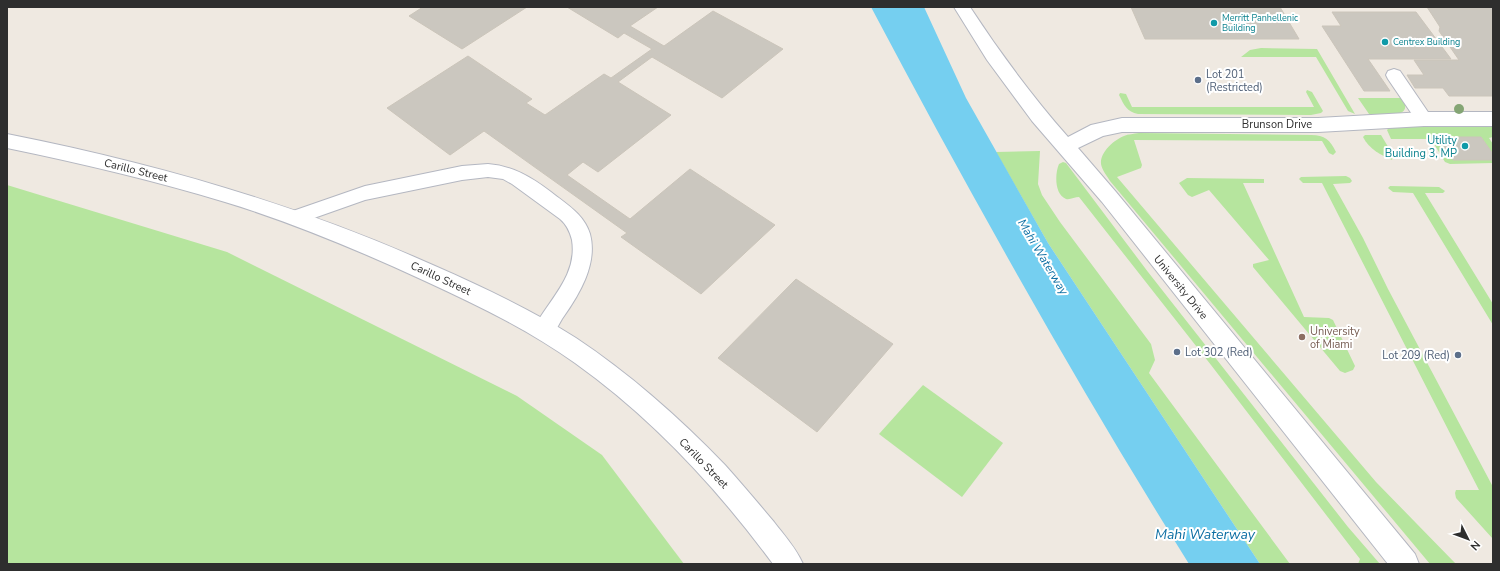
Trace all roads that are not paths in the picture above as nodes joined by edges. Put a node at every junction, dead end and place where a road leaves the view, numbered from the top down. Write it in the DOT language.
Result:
graph roads {
  1 [pos="962,7"];
  2 [pos="1394,75"];
  3 [pos="1424,119"];
  4 [pos="1493,119"];
  5 [pos="7,141"];
  6 [pos="1066,146"];
  7 [pos="297,217"];
  8 [pos="543,330"];
  9 [pos="789,564"];
  10 [pos="1405,564"];
  1 -- 6 [label="street, University Drive"];
  2 -- 3 [label="lane"];
  3 -- 4 [label="street, Brunson Drive"];
  3 -- 6 [label="street, Brunson Drive"];
  5 -- 7 [label="street, Carillo Street"];
  6 -- 10 [label="street, University Drive"];
  7 -- 8 [label="street, Carillo Street"];
  7 -- 8 [label="lane"];
  8 -- 9 [label="street, Carillo Street"];
}
